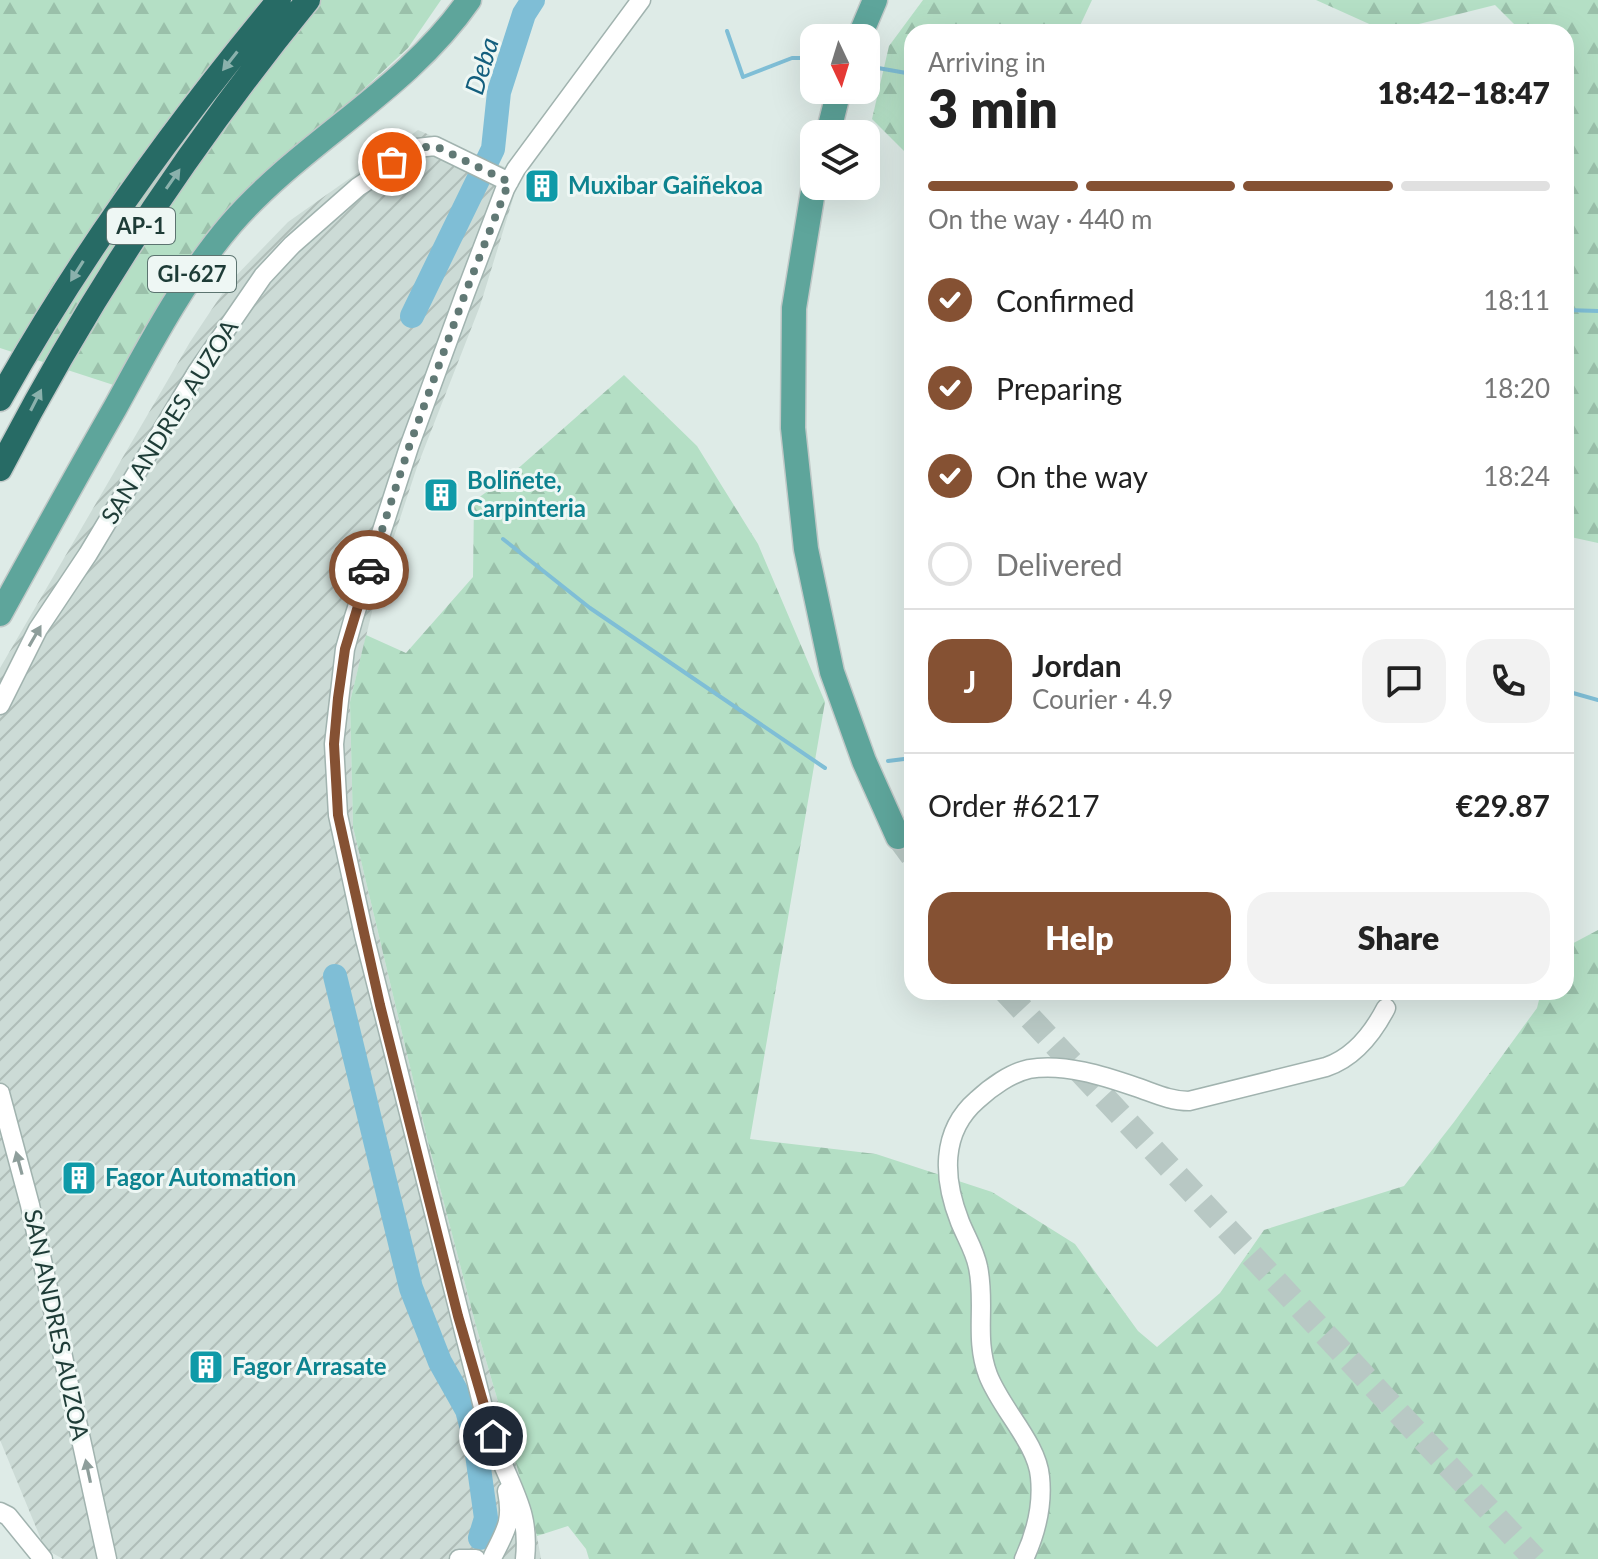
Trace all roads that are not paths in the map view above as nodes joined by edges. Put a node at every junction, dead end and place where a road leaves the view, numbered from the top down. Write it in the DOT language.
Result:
graph roads {
  1 [pos="279,0"];
  2 [pos="308,0"];
  3 [pos="469,0"];
  4 [pos="641,0"];
  5 [pos="875,0"];
  6 [pos="865,24"];
  7 [pos="494,174"];
  8 [pos="812,200"];
  9 [pos="0,399"];
  10 [pos="0,469"];
  11 [pos="0,614"];
  12 [pos="0,705"];
  13 [pos="898,837"];
  14 [pos="1386,1008"];
  15 [pos="0,1093"];
  16 [pos="503,1465"];
  17 [pos="0,1512"];
  18 [pos="490,1558"];
  19 [pos="43,1559"];
  20 [pos="107,1559"];
  21 [pos="459,1559"];
  22 [pos="525,1559"];
  23 [pos="1024,1559"];
  1 -- 9 [label="highway, AP-1, one-way"];
  10 -- 2 [label="highway, AP-1, one-way"];
  3 -- 11 [label="main road, GI-627"];
  4 -- 7 [label="street"];
  5 -- 6 [label="main road"];
  12 -- 7 [label="street, SAN ANDRES AUZOA, one-way"];
  7 -- 16 [label="street"];
  8 -- 13 [label="main road"];
  14 -- 23 [label="street"];
  20 -- 15 [label="street, SAN ANDRES AUZOA, one-way"];
  16 -- 18 [label="street"];
  16 -- 22 [label="street"];
  17 -- 19 [label="street"];
  18 -- 21 [label="street"];
}
